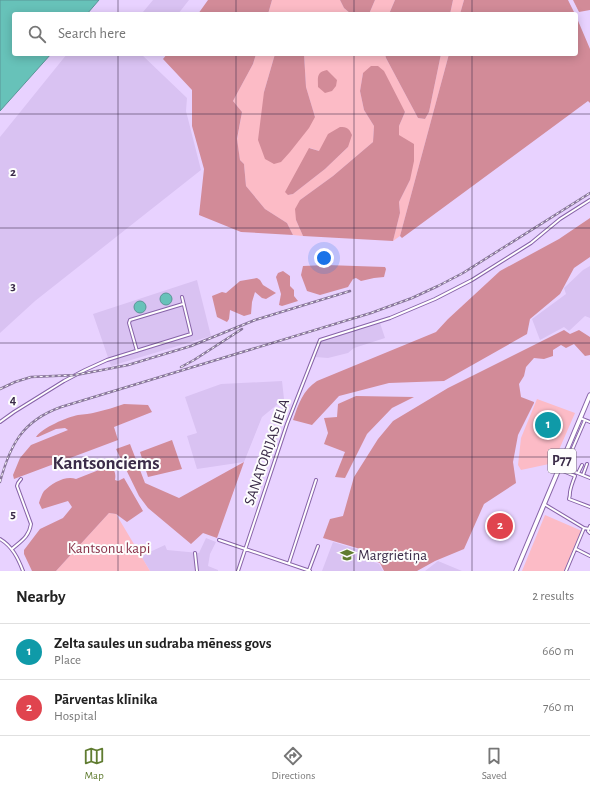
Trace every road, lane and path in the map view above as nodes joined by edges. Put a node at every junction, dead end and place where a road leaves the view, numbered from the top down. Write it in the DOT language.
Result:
graph roads {
  1 [pos="590,200"];
  2 [pos="182,297"];
  3 [pos="183,304"];
  4 [pos="137,351"];
  5 [pos="590,395"];
  6 [pos="580,418"];
  7 [pos="585,420"];
  8 [pos="0,422"];
  9 [pos="590,422"];
  10 [pos="587,464"];
  11 [pos="582,465"];
  12 [pos="562,467"];
  13 [pos="577,473"];
  14 [pos="583,475"];
  15 [pos="575,476"];
  16 [pos="590,478"];
  17 [pos="21,479"];
  18 [pos="316,480"];
  19 [pos="544,504"];
  20 [pos="590,507"];
  21 [pos="584,528"];
  22 [pos="589,528"];
  23 [pos="590,533"];
  24 [pos="0,539"];
  25 [pos="219,540"];
  26 [pos="318,546"];
  27 [pos="12,549"];
  28 [pos="576,549"];
  29 [pos="246,550"];
  30 [pos="195,553"];
  31 [pos="590,556"];
  32 [pos="289,563"];
  33 [pos="24,571"];
  34 [pos="197,571"];
  35 [pos="238,571"];
  36 [pos="310,571"];
  37 [pos="516,571"];
  38 [pos="566,571"];
  1 -- 29 [label="street, SANATORIJAS IELA"];
  2 -- 3 [label="street"];
  3 -- 4 [label="street"];
  3 -- 4 [label="street"];
  4 -- 8 [label="street"];
  5 -- 6 [label="main road, P77"];
  6 -- 7 [label="street"];
  6 -- 12 [label="main road, P77"];
  7 -- 9 [label="street"];
  7 -- 12 [label="street"];
  10 -- 14 [label="street"];
  11 -- 13 [label="street"];
  12 -- 13 [label="street"];
  12 -- 15 [label="street"];
  12 -- 19 [label="main road, P77"];
  13 -- 14 [label="street"];
  13 -- 15 [label="street"];
  14 -- 16 [label="street"];
  15 -- 20 [label="street"];
  17 -- 27 [label="street"];
  18 -- 32 [label="street"];
  19 -- 21 [label="street"];
  19 -- 37 [label="main road, P77"];
  21 -- 22 [label="street"];
  21 -- 28 [label="street"];
  22 -- 23 [label="street"];
  24 -- 27 [label="street"];
  25 -- 29 [label="street"];
  26 -- 36 [label="street"];
  27 -- 33 [label="street"];
  28 -- 31 [label="street"];
  28 -- 38 [label="street"];
  29 -- 32 [label="street"];
  29 -- 35 [label="street, SANATORIJAS IELA"];
  30 -- 34 [label="street"];
  32 -- 36 [label="street"];
}
